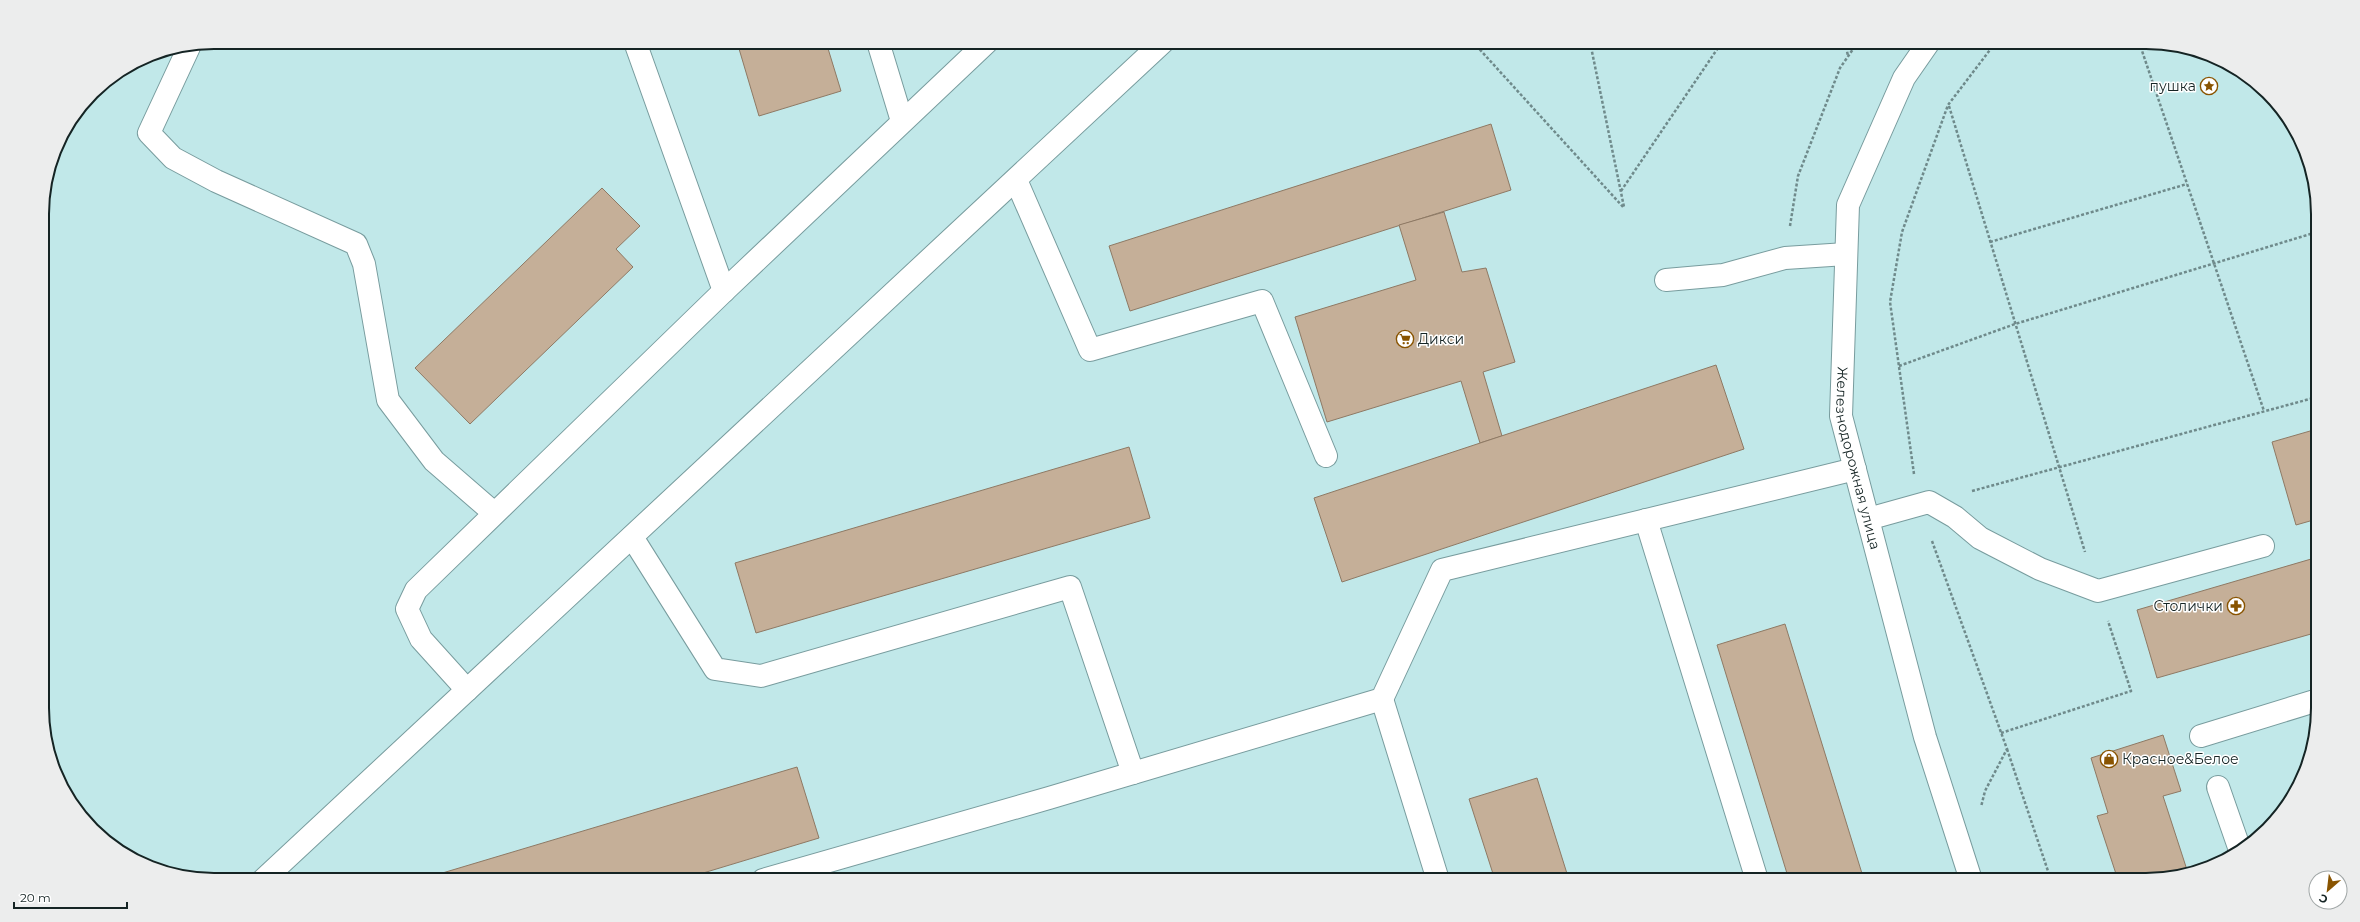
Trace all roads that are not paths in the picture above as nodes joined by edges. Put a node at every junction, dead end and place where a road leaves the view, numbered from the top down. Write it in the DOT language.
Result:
graph roads {
  1 [pos="638,49"];
  2 [pos="880,49"];
  3 [pos="979,49"];
  4 [pos="1156,49"];
  5 [pos="1925,49"];
  6 [pos="187,51"];
  7 [pos="902,121"];
  8 [pos="1016,180"];
  9 [pos="1846,254"];
  10 [pos="1666,280"];
  11 [pos="724,291"];
  12 [pos="1326,456"];
  13 [pos="1855,469"];
  14 [pos="494,513"];
  15 [pos="1868,519"];
  16 [pos="1646,520"];
  17 [pos="632,536"];
  18 [pos="2264,546"];
  19 [pos="467,690"];
  20 [pos="1382,699"];
  21 [pos="2311,702"];
  22 [pos="2201,736"];
  23 [pos="1133,773"];
  24 [pos="2218,787"];
  25 [pos="2238,845"];
  26 [pos="271,873"];
  27 [pos="787,873"];
  28 [pos="1436,873"];
  29 [pos="1755,873"];
  30 [pos="1969,873"];
  1 -- 11 [label="street"];
  2 -- 7 [label="street"];
  3 -- 7 [label="street"];
  4 -- 8 [label="street"];
  5 -- 9 [label="street, Железнодорожная улица"];
  6 -- 14 [label="street"];
  7 -- 11 [label="street"];
  8 -- 12 [label="street"];
  8 -- 17 [label="street"];
  9 -- 10 [label="street"];
  9 -- 13 [label="street, Железнодорожная улица"];
  11 -- 14 [label="street"];
  13 -- 15 [label="street, Железнодорожная улица"];
  13 -- 16 [label="street"];
  14 -- 19 [label="street"];
  15 -- 18 [label="street"];
  15 -- 30 [label="street, Железнодорожная улица"];
  16 -- 20 [label="street"];
  16 -- 29 [label="street"];
  17 -- 19 [label="street"];
  17 -- 23 [label="street"];
  19 -- 26 [label="street"];
  20 -- 23 [label="street"];
  20 -- 28 [label="street"];
  21 -- 22 [label="street"];
  23 -- 27 [label="street"];
  24 -- 25 [label="street"];
}
